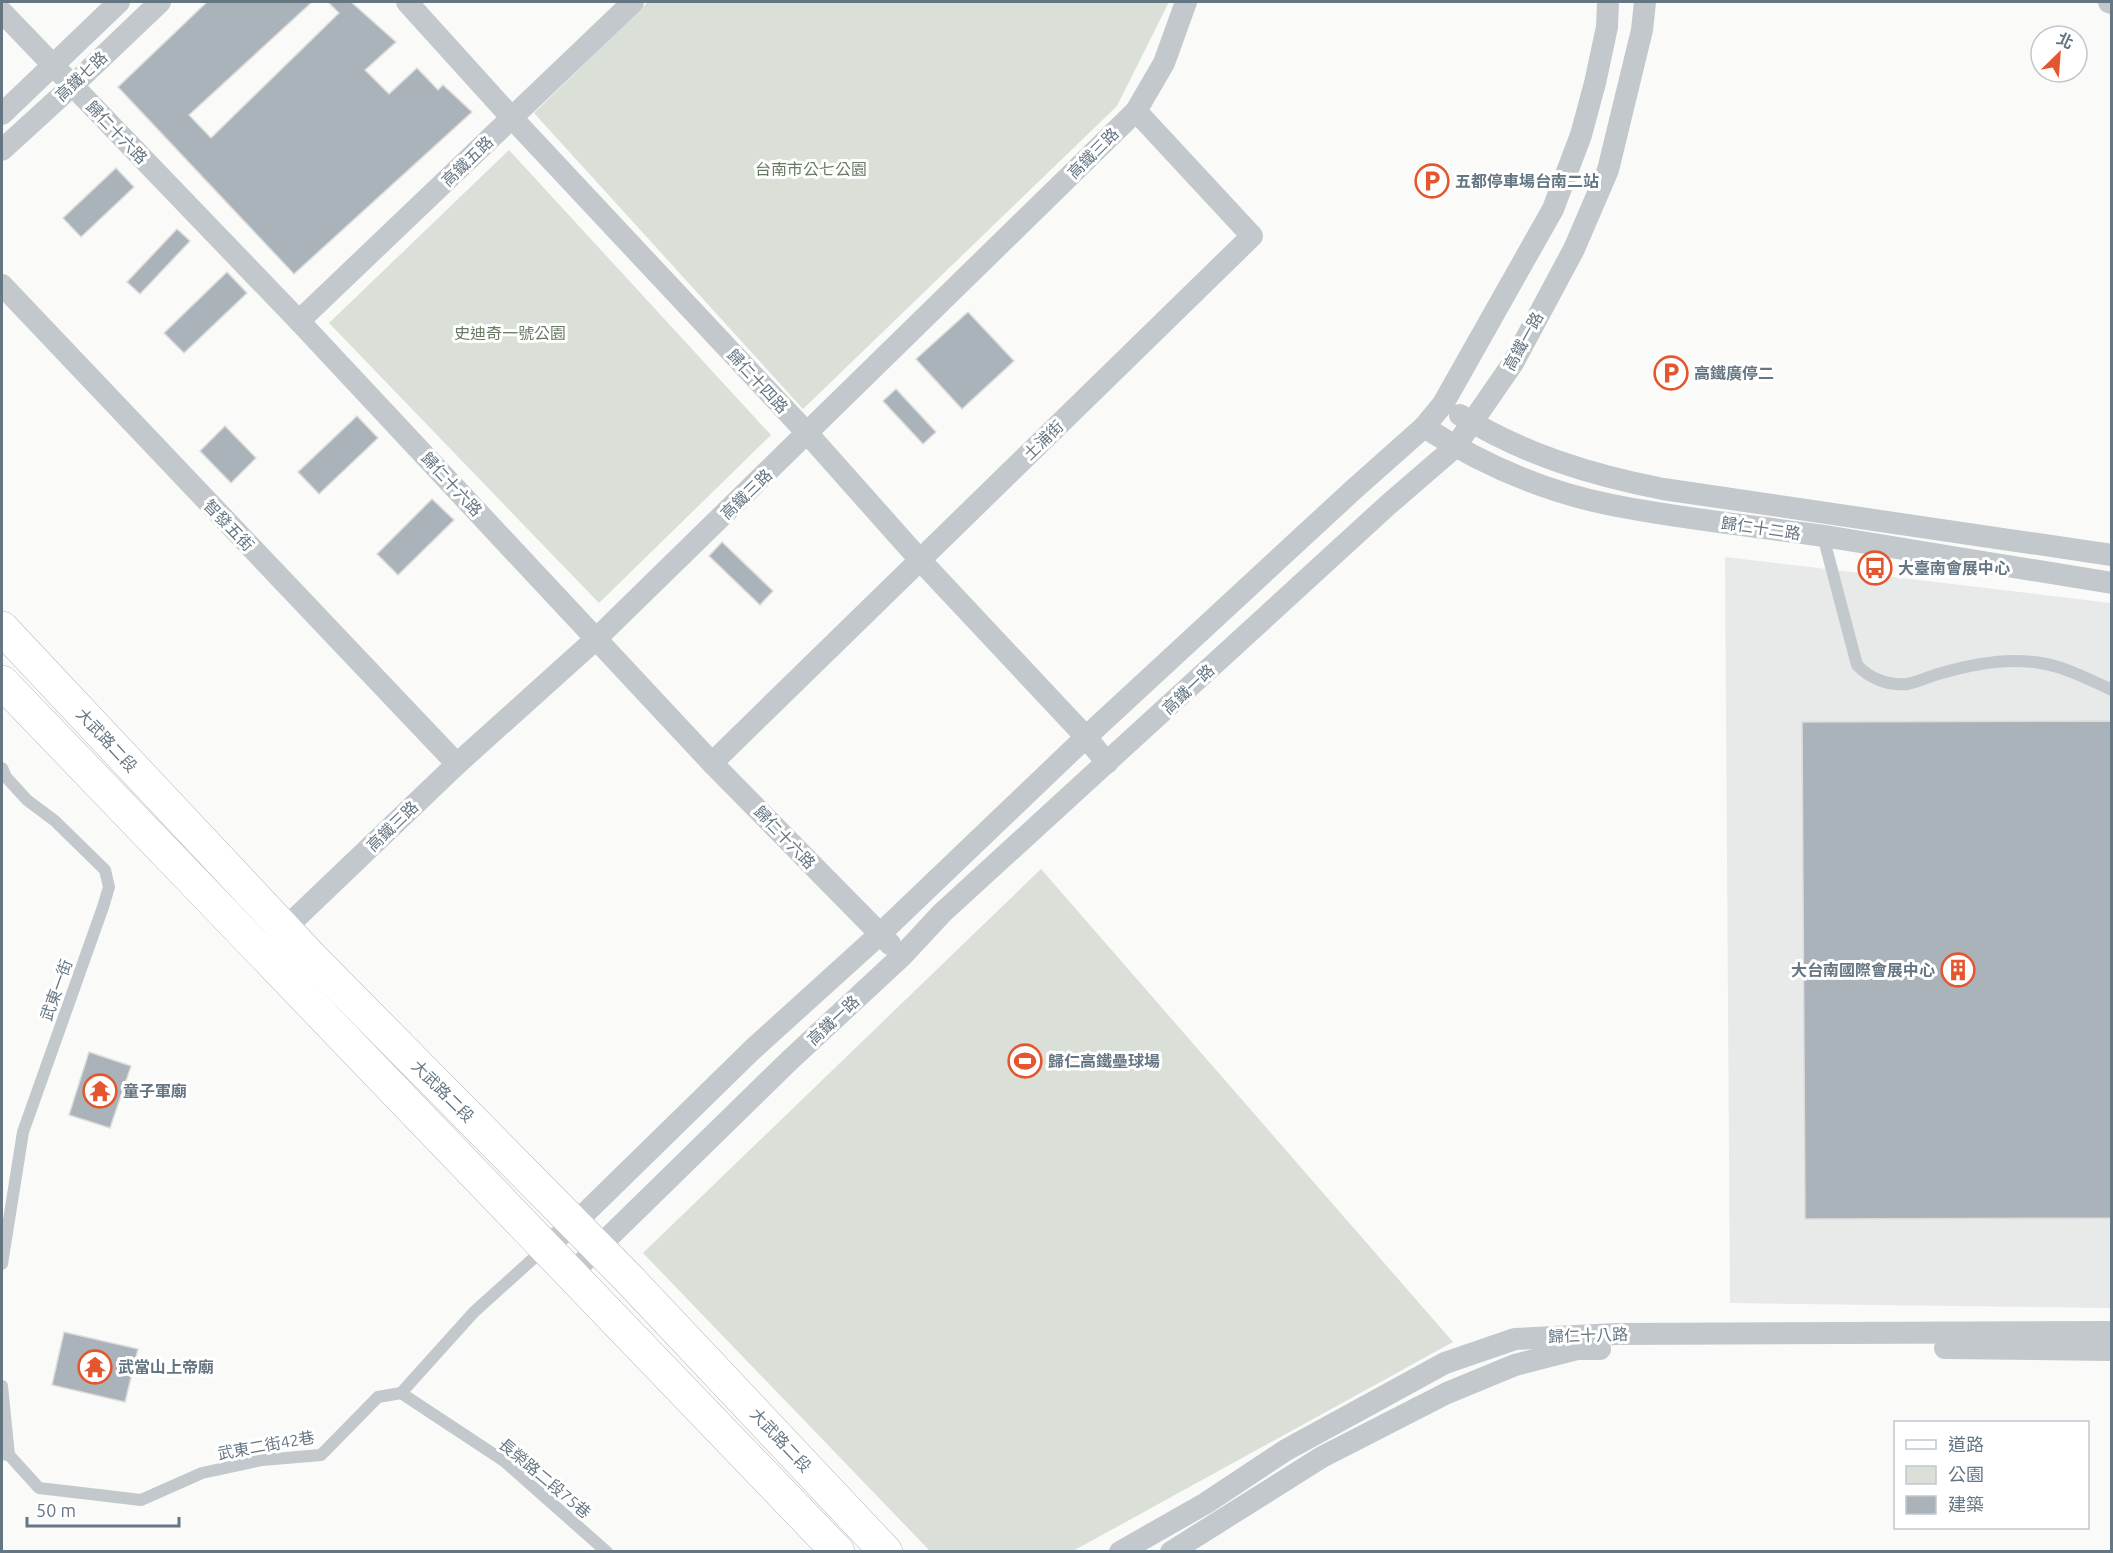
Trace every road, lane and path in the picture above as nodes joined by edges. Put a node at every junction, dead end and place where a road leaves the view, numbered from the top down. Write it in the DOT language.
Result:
graph roads {
  1 [pos="119,2"];
  2 [pos="160,2"];
  3 [pos="407,2"];
  4 [pos="633,2"];
  5 [pos="1186,2"];
  6 [pos="1608,2"];
  7 [pos="1645,2"];
  8 [pos="2,12"];
  9 [pos="54,65"];
  10 [pos="72,86"];
  11 [pos="1136,111"];
  12 [pos="2,114"];
  13 [pos="512,118"];
  14 [pos="2,150"];
  15 [pos="2,285"];
  16 [pos="299,321"];
  17 [pos="1443,404"];
  18 [pos="1472,422"];
  19 [pos="1424,427"];
  20 [pos="808,434"];
  21 [pos="1455,447"];
  22 [pos="1823,536"];
  23 [pos="2112,555"];
  24 [pos="920,560"];
  25 [pos="2112,583"];
  26 [pos="2,628"];
  27 [pos="597,638"];
  28 [pos="2,681"];
  29 [pos="2112,690"];
  30 [pos="1086,737"];
  31 [pos="712,763"];
  32 [pos="1107,763"];
  33 [pos="457,764"];
  34 [pos="2,768"];
  35 [pos="285,929"];
  36 [pos="880,934"];
  37 [pos="261,951"];
  38 [pos="902,956"];
  39 [pos="574,1224"];
  40 [pos="546,1247"];
  41 [pos="599,1249"];
  42 [pos="2,1264"];
  43 [pos="572,1274"];
  44 [pos="2112,1332"];
  45 [pos="2112,1350"];
  46 [pos="2,1386"];
  47 [pos="401,1393"];
  48 [pos="5,1454"];
  49 [pos="607,1551"];
  50 [pos="838,1551"];
  51 [pos="886,1551"];
  52 [pos="1120,1551"];
  53 [pos="1172,1551"];
  1 -- 9 [label="street, 高鐵七路"];
  2 -- 10 [label="street, 高鐵七路"];
  3 -- 13 [label="street, 歸仁十四路"];
  4 -- 13 [label="street, 高鐵五路"];
  5 -- 11 [label="street, 高鐵三路"];
  6 -- 17 [label="street, 高鐵一路"];
  7 -- 18 [label="street, 高鐵一路"];
  8 -- 9 [label="street, 歸仁十六路"];
  9 -- 10 [label="street, 歸仁十六路"];
  9 -- 12 [label="street, 高鐵七路"];
  10 -- 14 [label="street, 高鐵七路"];
  10 -- 16 [label="street, 歸仁十六路"];
  11 -- 20 [label="street, 高鐵三路"];
  11 -- 24 [label="street, 土浦街"];
  13 -- 16 [label="street, 高鐵五路"];
  13 -- 20 [label="street, 歸仁十四路"];
  15 -- 33 [label="street, 智發五街"];
  16 -- 27 [label="street, 歸仁十六路"];
  17 -- 18 [label="street, 歸仁十二路"];
  17 -- 19 [label="street, 高鐵一路"];
  18 -- 21 [label="street, 高鐵一路"];
  18 -- 23 [label="street, 歸仁十二路"];
  19 -- 21 [label="street, 歸仁十二路"];
  19 -- 30 [label="street, 高鐵一路"];
  20 -- 24 [label="street, 歸仁十四路"];
  20 -- 27 [label="street, 高鐵三路"];
  21 -- 22 [label="street, 歸仁十二路"];
  21 -- 32 [label="street, 高鐵一路"];
  22 -- 25 [label="street, 歸仁十二路"];
  22 -- 29 [label="lane"];
  24 -- 30 [label="street, 歸仁十四路"];
  24 -- 31 [label="street, 土浦街"];
  26 -- 35 [label="street, 大武路二段"];
  27 -- 31 [label="street, 歸仁十六路"];
  27 -- 33 [label="street, 高鐵三路"];
  28 -- 37 [label="street, 大武路二段"];
  30 -- 32 [label="street, 歸仁十四路"];
  30 -- 36 [label="street, 高鐵一路"];
  31 -- 36 [label="street, 歸仁十六路"];
  32 -- 38 [label="street, 高鐵一路"];
  33 -- 35 [label="street, 高鐵三路"];
  34 -- 42 [label="lane, 武東一街"];
  35 -- 37 [label="street, 高鐵三路"];
  35 -- 39 [label="street, 大武路二段"];
  36 -- 38 [label="street, 歸仁十六路"];
  36 -- 39 [label="street, 高鐵一路"];
  37 -- 40 [label="street, 大武路二段"];
  38 -- 41 [label="street, 高鐵一路"];
  39 -- 40 [label="street, 高鐵一路"];
  39 -- 41 [label="street, 大武路二段"];
  40 -- 43 [label="street, 大武路二段"];
  40 -- 47 [label="lane"];
  41 -- 43 [label="street, 高鐵一路"];
  41 -- 51 [label="street, 大武路二段"];
  43 -- 50 [label="street, 大武路二段"];
  44 -- 52 [label="street, 歸仁十八路"];
  45 -- 53 [label="street, 歸仁十八路"];
  46 -- 48 [label="lane"];
  47 -- 48 [label="lane, 武東二街42巷"];
  47 -- 49 [label="lane, 長榮路二段75巷"];
}
